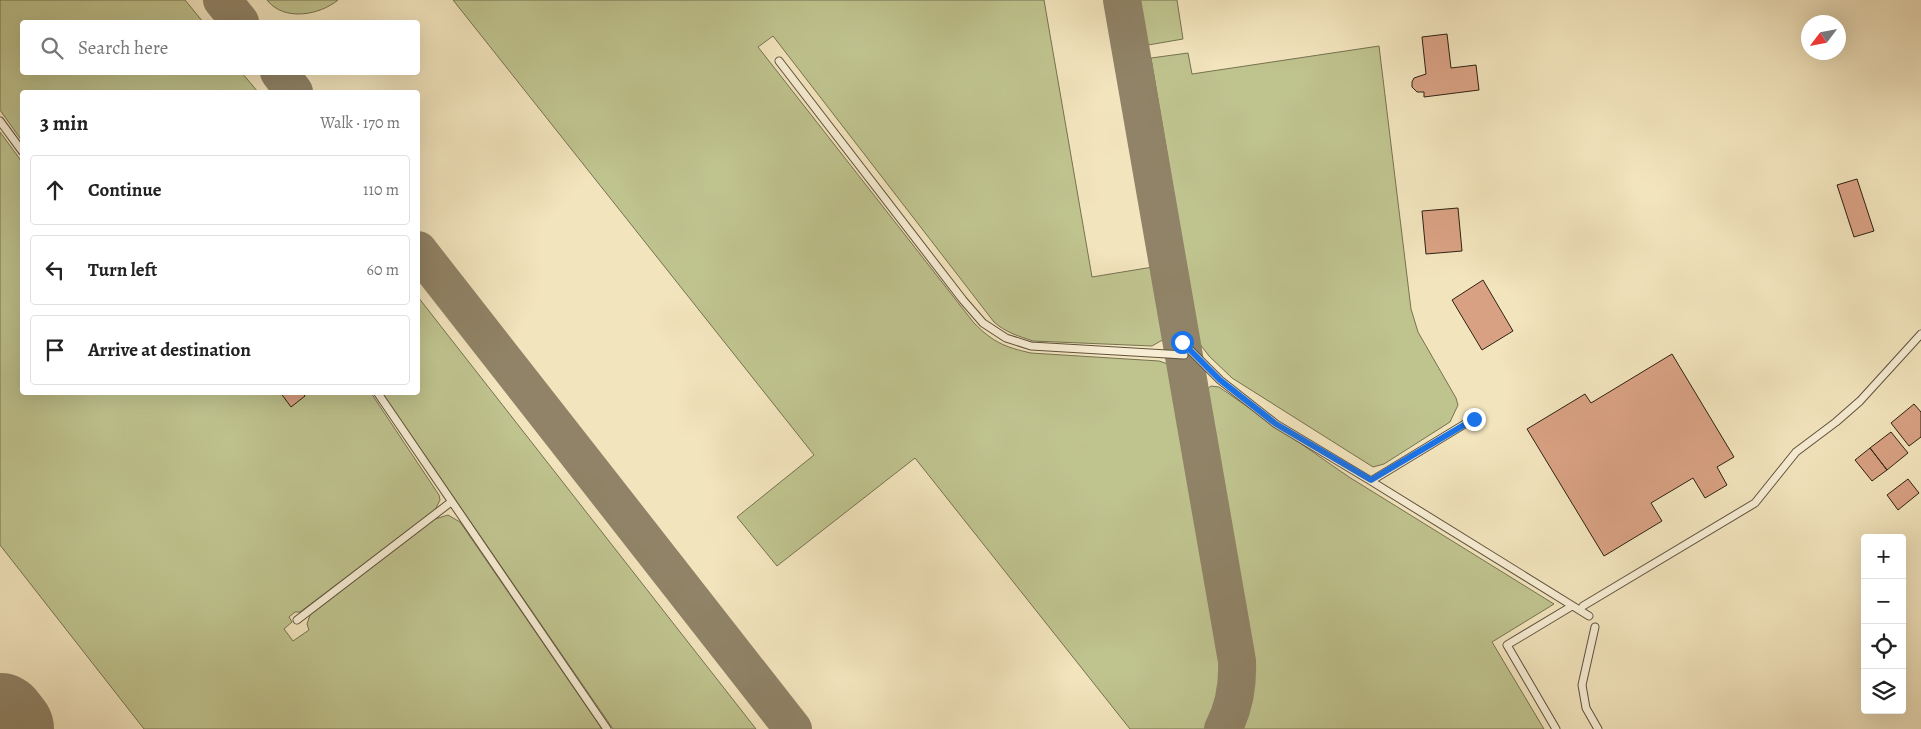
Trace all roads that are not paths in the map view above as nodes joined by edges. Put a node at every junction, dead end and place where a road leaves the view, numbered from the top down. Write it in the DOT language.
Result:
graph roads {
  1 [pos="779,61"];
  2 [pos="0,121"];
  3 [pos="20,148"];
  4 [pos="1921,334"];
  5 [pos="1182,342"];
  6 [pos="1184,355"];
  7 [pos="379,395"];
  8 [pos="1474,419"];
  9 [pos="1371,480"];
  10 [pos="451,502"];
  11 [pos="1572,606"];
  12 [pos="1583,606"];
  13 [pos="1589,616"];
  14 [pos="297,620"];
  15 [pos="1595,627"];
  16 [pos="608,729"];
  17 [pos="1556,729"];
  18 [pos="1598,729"];
  1 -- 6 [label="lane"];
  2 -- 3 [label="lane"];
  4 -- 12 [label="lane"];
  5 -- 9 [label="lane"];
  7 -- 10 [label="lane"];
  8 -- 9 [label="lane"];
  9 -- 11 [label="lane"];
  10 -- 14 [label="lane"];
  10 -- 16 [label="lane"];
  11 -- 13 [label="lane"];
  11 -- 17 [label="lane"];
  15 -- 18 [label="lane"];
}
